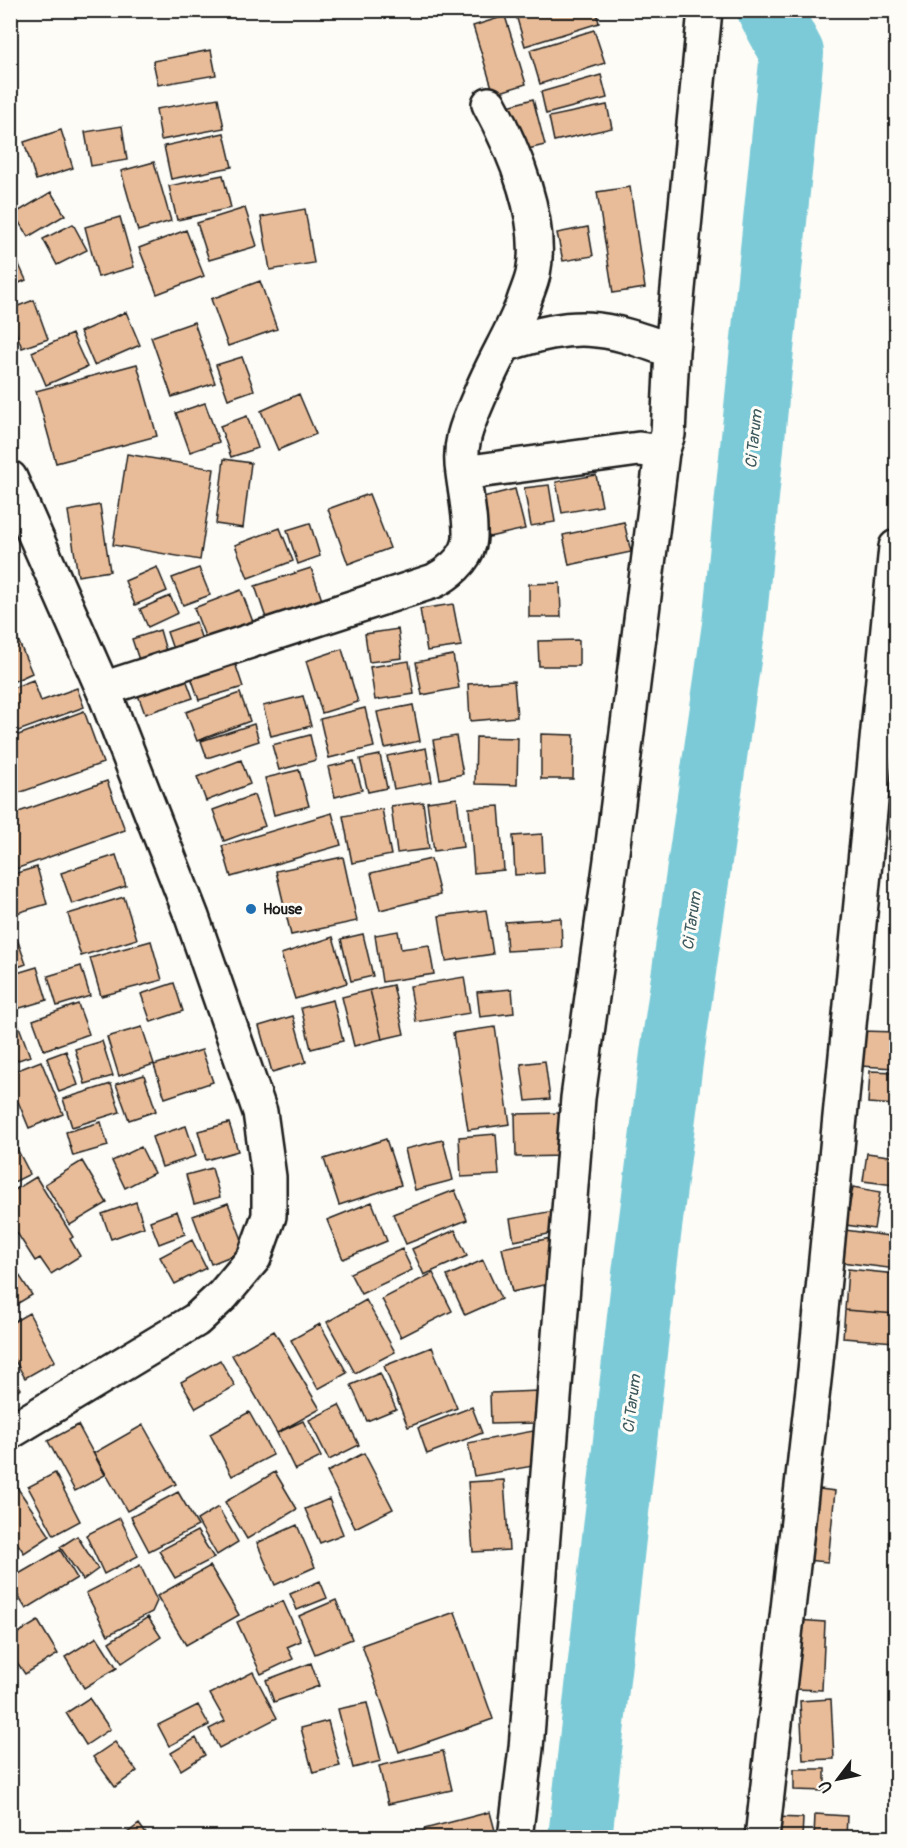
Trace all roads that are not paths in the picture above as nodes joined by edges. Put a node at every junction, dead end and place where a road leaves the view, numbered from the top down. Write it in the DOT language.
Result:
graph roads {
  1 [pos="705,10"];
  2 [pos="489,104"];
  3 [pos="504,345"];
  4 [pos="672,351"];
  5 [pos="662,452"];
  6 [pos="463,473"];
  7 [pos="10,478"];
  8 [pos="897,547"];
  9 [pos="103,689"];
  10 [pos="10,1432"];
  11 [pos="514,1838"];
  12 [pos="762,1838"];
  1 -- 4 [label="street"];
  2 -- 3 [label="street"];
  3 -- 4 [label="street"];
  3 -- 6 [label="street"];
  4 -- 5 [label="street"];
  5 -- 6 [label="street"];
  5 -- 11 [label="street"];
  6 -- 9 [label="street"];
  7 -- 9 [label="street"];
  8 -- 12 [label="street"];
  9 -- 10 [label="street"];
}
